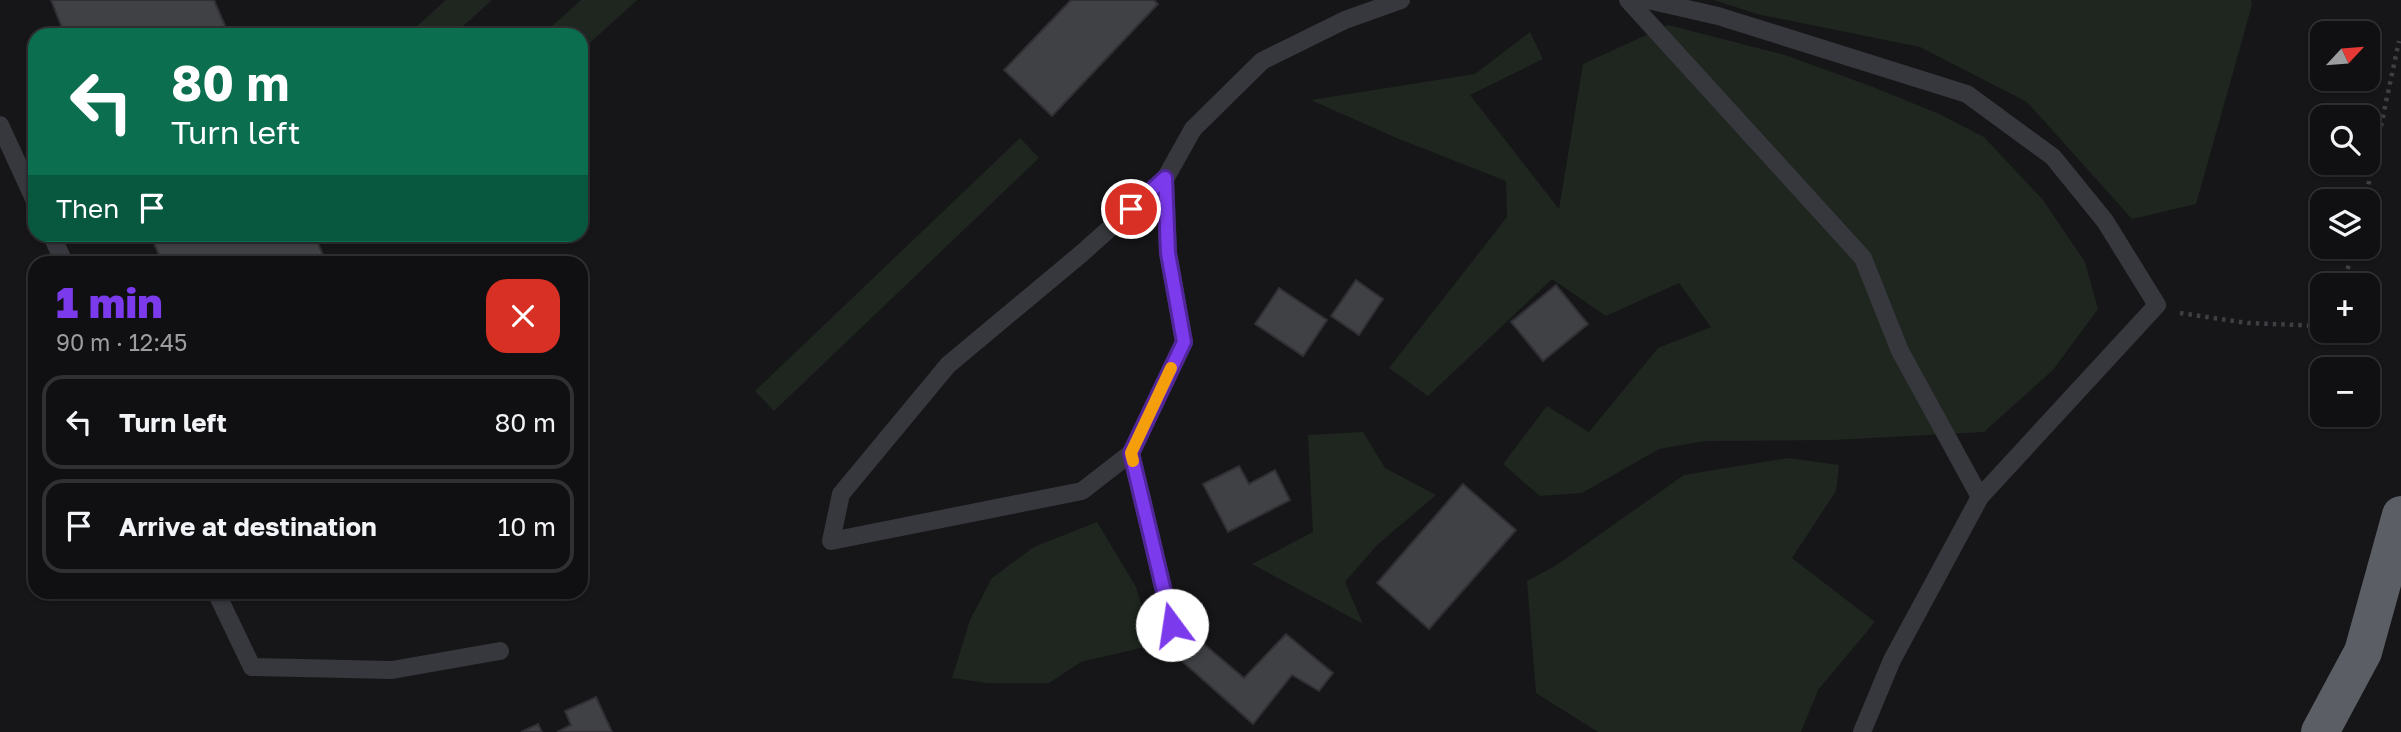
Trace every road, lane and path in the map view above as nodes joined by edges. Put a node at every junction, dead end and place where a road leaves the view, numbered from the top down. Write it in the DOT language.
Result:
graph roads {
  1 [pos="1402,0"];
  2 [pos="1628,0"];
  3 [pos="1648,0"];
  4 [pos="2399,41"];
  5 [pos="0,125"];
  6 [pos="1165,178"];
  7 [pos="28,186"];
  8 [pos="2368,189"];
  9 [pos="2157,305"];
  10 [pos="2310,326"];
  11 [pos="1131,453"];
  12 [pos="1980,496"];
  13 [pos="2401,515"];
  14 [pos="219,599"];
  15 [pos="1172,625"];
  16 [pos="500,651"];
  17 [pos="1862,732"];
  18 [pos="2320,732"];
  1 -- 6 [label="lane"];
  2 -- 12 [label="lane"];
  3 -- 9 [label="lane"];
  4 -- 8 [label="path"];
  5 -- 7 [label="lane"];
  6 -- 11 [label="lane"];
  6 -- 11 [label="lane"];
  9 -- 10 [label="path"];
  9 -- 12 [label="lane"];
  11 -- 15 [label="lane"];
  12 -- 17 [label="lane"];
  13 -- 18 [label="highway"];
  14 -- 16 [label="lane"];
}
